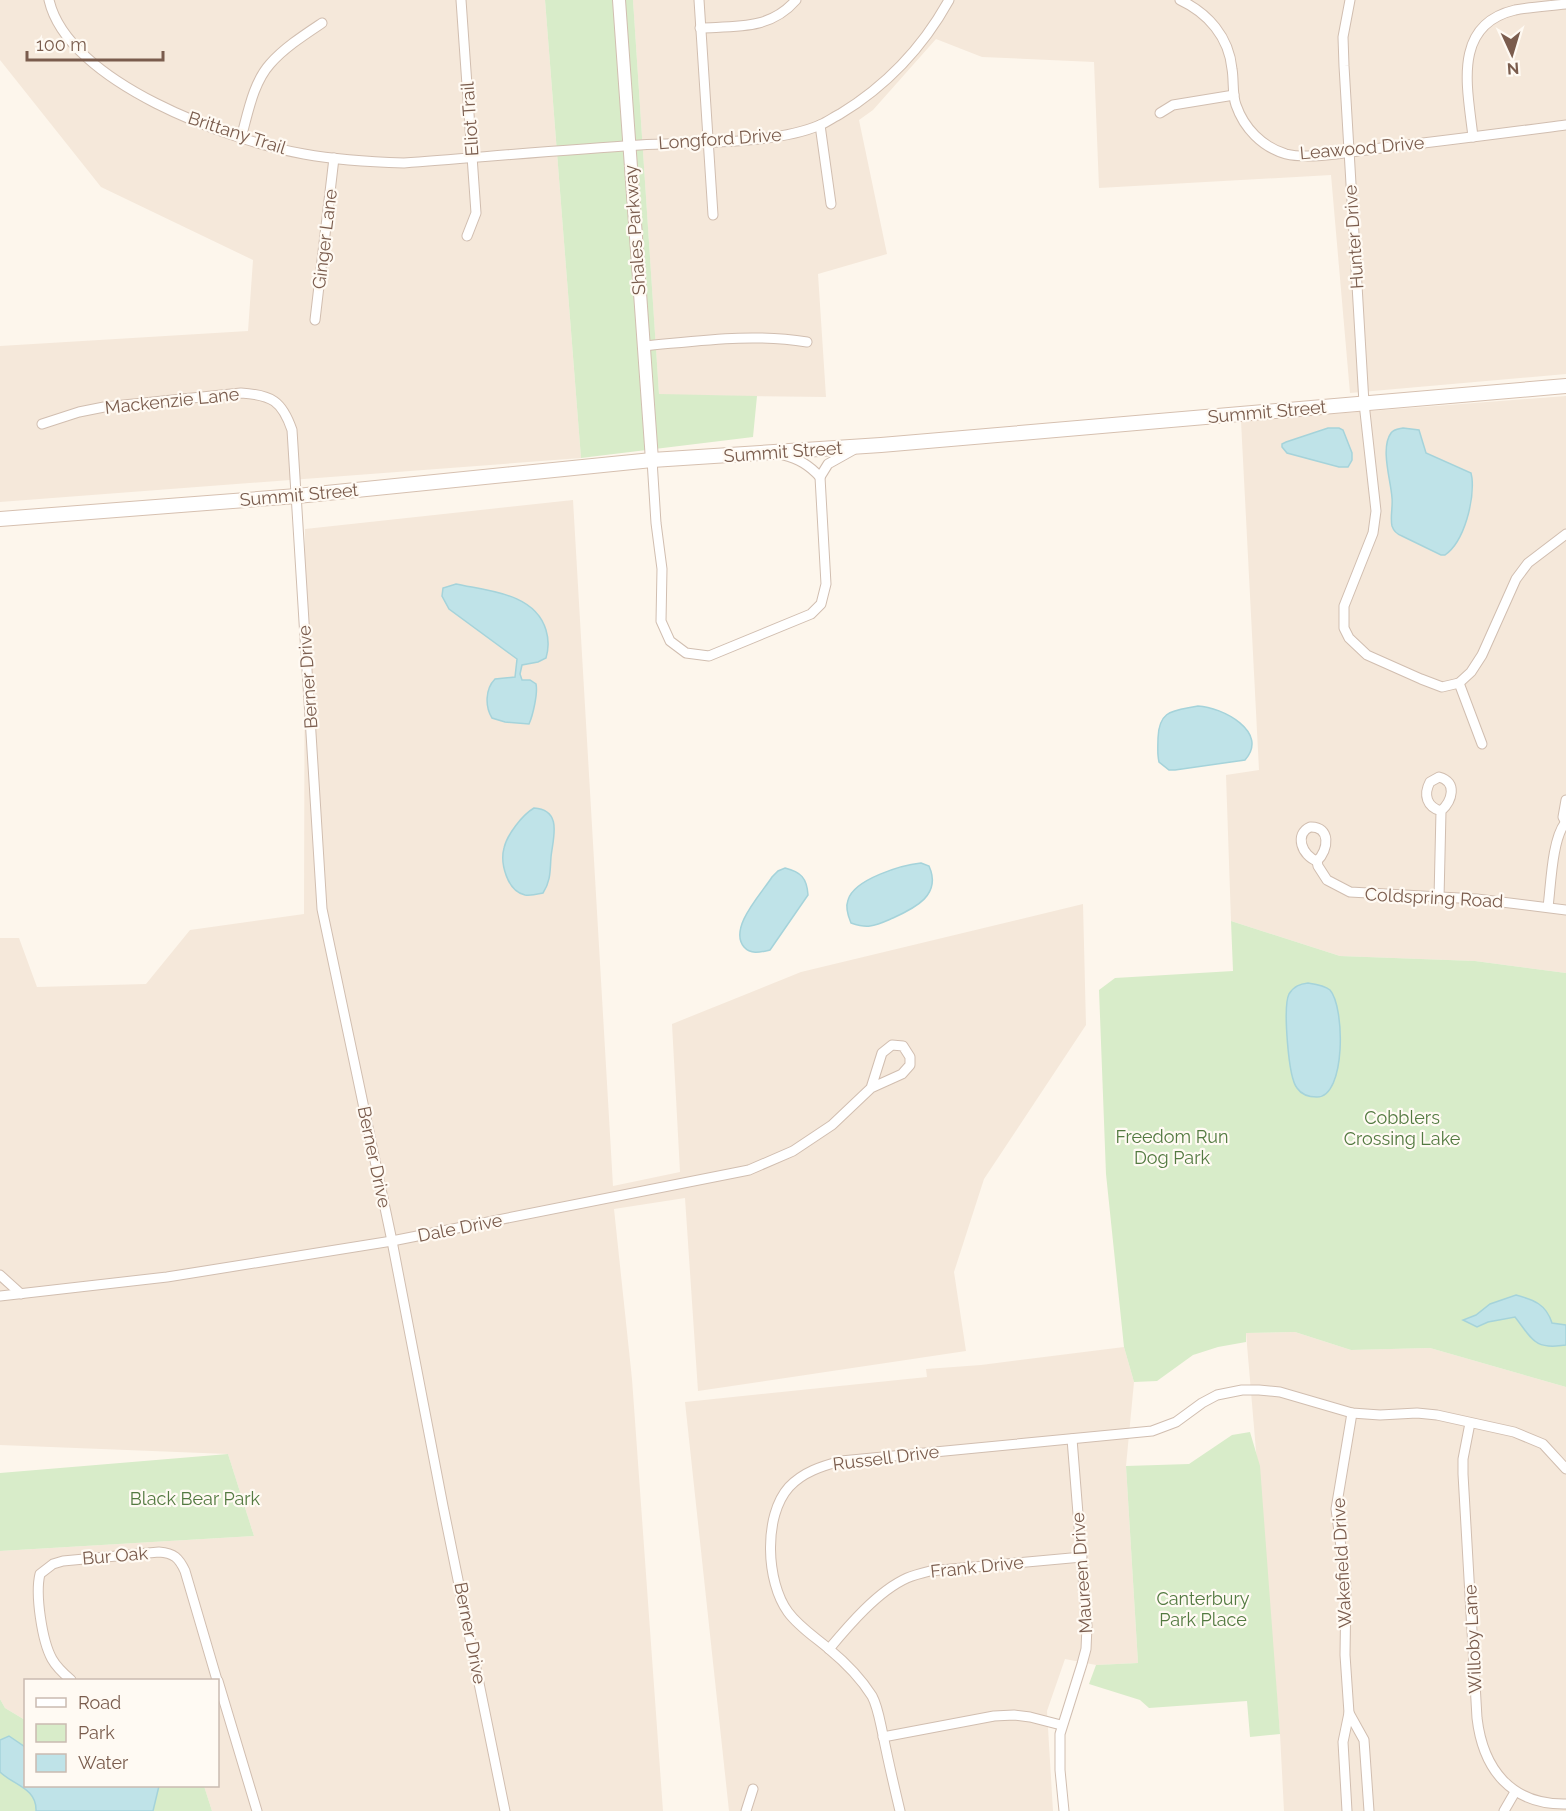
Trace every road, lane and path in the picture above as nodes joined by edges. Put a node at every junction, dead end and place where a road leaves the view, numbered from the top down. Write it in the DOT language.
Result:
graph roads {
  1 [pos="49,0"];
  2 [pos="461,0"];
  3 [pos="619,0"];
  4 [pos="699,0"];
  5 [pos="796,0"];
  6 [pos="949,0"];
  7 [pos="1180,0"];
  8 [pos="1350,0"];
  9 [pos="1566,4"];
  10 [pos="322,23"];
  11 [pos="700,28"];
  12 [pos="1234,95"];
  13 [pos="1160,113"];
  14 [pos="820,125"];
  15 [pos="1566,125"];
  16 [pos="1473,137"];
  17 [pos="241,138"];
  18 [pos="708,141"];
  19 [pos="629,146"];
  20 [pos="1349,152"];
  21 [pos="472,157"];
  22 [pos="334,158"];
  23 [pos="831,204"];
  24 [pos="713,214"];
  25 [pos="467,236"];
  26 [pos="315,320"];
  27 [pos="807,342"];
  28 [pos="643,346"];
  29 [pos="1566,386"];
  30 [pos="1364,403"];
  31 [pos="42,424"];
  32 [pos="881,446"];
  33 [pos="768,453"];
  34 [pos="652,460"];
  35 [pos="820,477"];
  36 [pos="297,495"];
  37 [pos="0,519"];
  38 [pos="1566,534"];
  39 [pos="1459,683"];
  40 [pos="1482,744"];
  41 [pos="1566,800"];
  42 [pos="1441,812"];
  43 [pos="1565,823"];
  44 [pos="1317,861"];
  45 [pos="1439,898"];
  46 [pos="1548,907"];
  47 [pos="1566,910"];
  48 [pos="871,1088"];
  49 [pos="392,1241"];
  50 [pos="0,1275"];
  51 [pos="21,1294"];
  52 [pos="0,1296"];
  53 [pos="1352,1413"];
  54 [pos="1470,1423"];
  55 [pos="1072,1439"];
  56 [pos="1566,1469"];
  57 [pos="1082,1557"];
  58 [pos="829,1649"];
  59 [pos="70,1679"];
  60 [pos="216,1679"];
  61 [pos="219,1693"];
  62 [pos="1348,1713"];
  63 [pos="1061,1725"];
  64 [pos="883,1737"];
  65 [pos="753,1789"];
  66 [pos="1515,1791"];
  67 [pos="1566,1804"];
  68 [pos="257,1811"];
  69 [pos="506,1811"];
  70 [pos="746,1811"];
  71 [pos="900,1811"];
  72 [pos="1064,1811"];
  73 [pos="1347,1811"];
  74 [pos="1369,1811"];
  75 [pos="1504,1811"];
  1 -- 17 [label="street, Brittany Trail"];
  2 -- 21 [label="street, Eliot Trail"];
  3 -- 19 [label="street, Shales Parkway"];
  4 -- 11 [label="street"];
  5 -- 11 [label="street"];
  6 -- 14 [label="street, Longford Drive"];
  7 -- 12 [label="street, Leawood Drive"];
  8 -- 20 [label="street, Hunter Drive"];
  9 -- 16 [label="street"];
  10 -- 17 [label="street"];
  11 -- 18 [label="street"];
  12 -- 13 [label="street"];
  12 -- 20 [label="street, Leawood Drive"];
  14 -- 18 [label="street, Longford Drive"];
  14 -- 23 [label="street"];
  15 -- 16 [label="street, Leawood Drive"];
  16 -- 20 [label="street, Leawood Drive"];
  17 -- 22 [label="street, Brittany Trail"];
  18 -- 19 [label="street, Longford Drive"];
  18 -- 24 [label="street"];
  19 -- 21 [label="street, Longford Drive"];
  19 -- 28 [label="street, Shales Parkway"];
  20 -- 30 [label="street, Hunter Drive"];
  21 -- 22 [label="street, Brittany Trail"];
  21 -- 25 [label="street, Eliot Trail"];
  22 -- 26 [label="street, Ginger Lane"];
  27 -- 28 [label="street"];
  28 -- 34 [label="street, Shales Parkway"];
  29 -- 30 [label="main road, Summit Street"];
  30 -- 32 [label="main road, Summit Street"];
  30 -- 39 [label="street, Hunter Drive"];
  31 -- 36 [label="street, Mackenzie Lane"];
  32 -- 33 [label="main road, Summit Street"];
  32 -- 35 [label="street"];
  33 -- 34 [label="main road, Summit Street"];
  33 -- 35 [label="street"];
  34 -- 35 [label="street"];
  34 -- 36 [label="main road, Summit Street"];
  36 -- 37 [label="main road, Summit Street"];
  36 -- 49 [label="street, Berner Drive"];
  38 -- 39 [label="street"];
  39 -- 40 [label="street"];
  41 -- 43 [label="street"];
  42 -- 45 [label="street"];
  43 -- 46 [label="street"];
  44 -- 45 [label="street, Coldspring Road"];
  45 -- 46 [label="street, Coldspring Road"];
  46 -- 47 [label="street, Coldspring Road"];
  48 -- 48 [label="street, Dale Drive"];
  48 -- 49 [label="street, Dale Drive"];
  49 -- 51 [label="street, Dale Drive"];
  49 -- 69 [label="street, Berner Drive"];
  50 -- 51 [label="street"];
  51 -- 52 [label="street, Dale Drive"];
  53 -- 54 [label="street, Russell Drive"];
  53 -- 55 [label="street, Russell Drive"];
  53 -- 62 [label="street, Wakefield Drive"];
  54 -- 56 [label="street, Russell Drive"];
  54 -- 66 [label="street, Willoby Lane"];
  55 -- 57 [label="street, Maureen Drive"];
  55 -- 58 [label="street, Russell Drive"];
  57 -- 58 [label="street, Frank Drive"];
  57 -- 63 [label="street, Maureen Drive"];
  58 -- 64 [label="street, Russell Drive"];
  59 -- 60 [label="street, Bur Oak"];
  61 -- 68 [label="street, Bur Oak"];
  62 -- 73 [label="street, Wakefield Drive"];
  62 -- 74 [label="street, Wakefield Drive"];
  63 -- 64 [label="street"];
  63 -- 72 [label="street, Maureen Drive"];
  64 -- 71 [label="street, Russell Drive"];
  65 -- 70 [label="street"];
  66 -- 67 [label="street, Willoby Lane"];
  66 -- 75 [label="street"];
}
